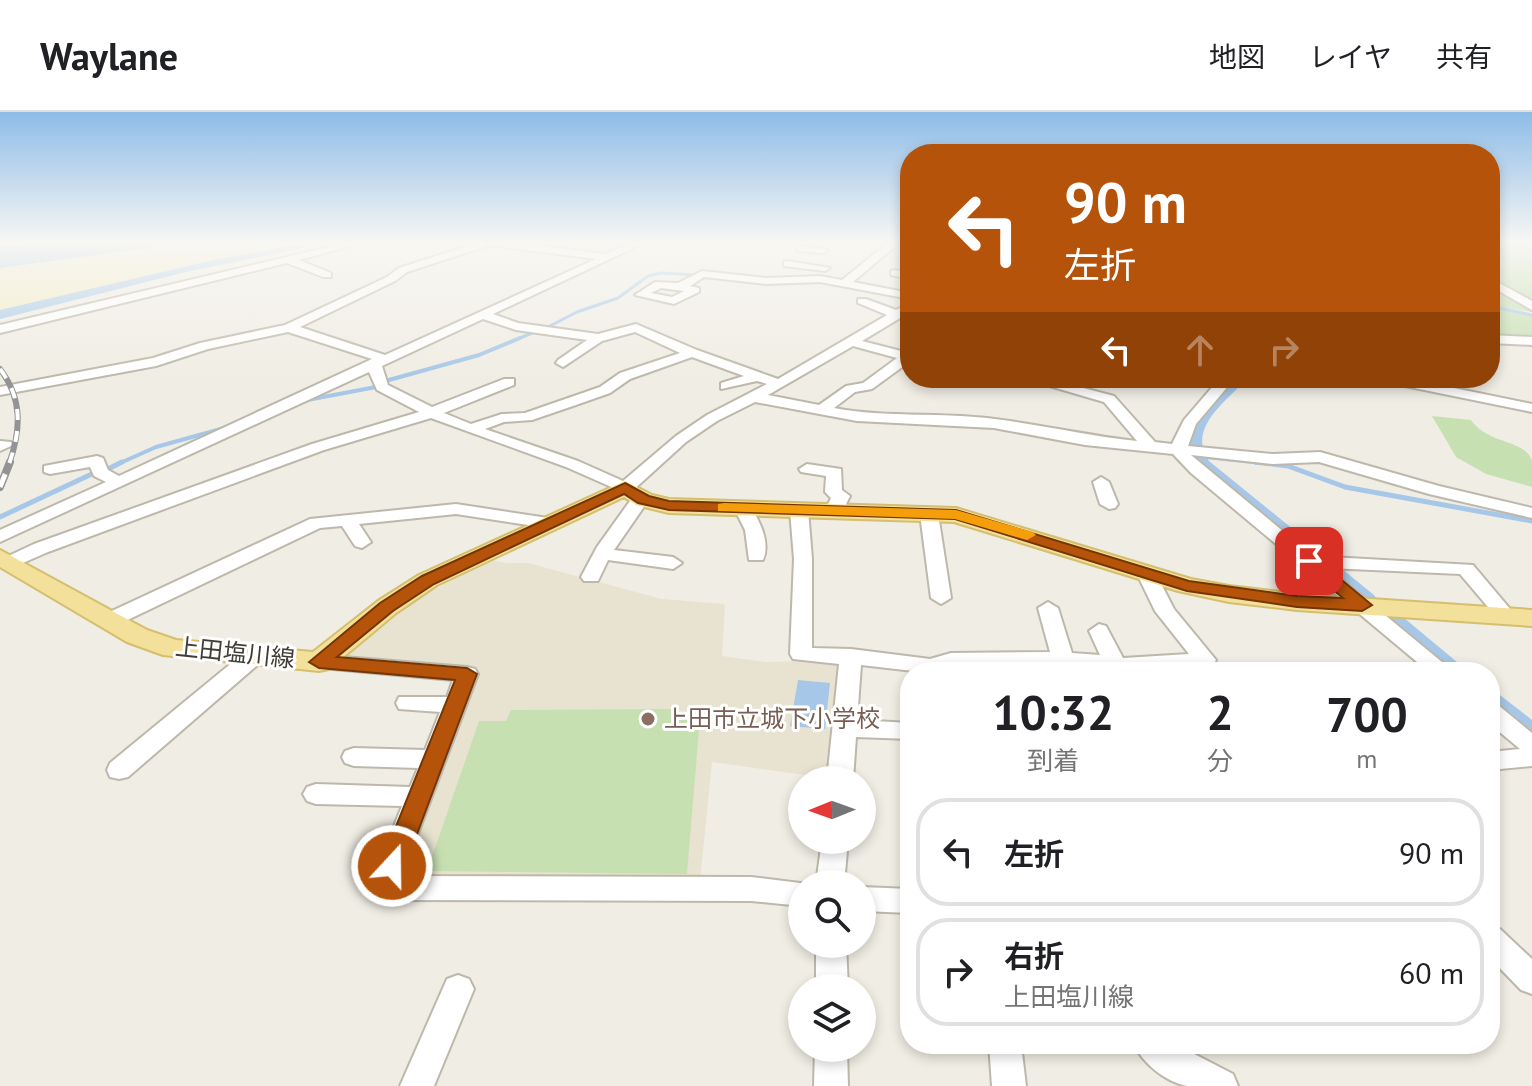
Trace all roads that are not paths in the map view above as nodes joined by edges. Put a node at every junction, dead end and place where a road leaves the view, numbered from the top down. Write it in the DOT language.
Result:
graph roads {
  1 [pos="170,287"];
  2 [pos="373,287"];
  3 [pos="544,287"];
  4 [pos="871,287"];
  5 [pos="1501,287"];
  6 [pos="900,294"];
  7 [pos="862,301"];
  8 [pos="1532,306"];
  9 [pos="900,310"];
  10 [pos="900,313"];
  11 [pos="480,314"];
  12 [pos="289,328"];
  13 [pos="0,329"];
  14 [pos="647,333"];
  15 [pos="598,338"];
  16 [pos="1500,339"];
  17 [pos="1532,341"];
  18 [pos="852,342"];
  19 [pos="625,343"];
  20 [pos="692,353"];
  21 [pos="900,355"];
  22 [pos="378,362"];
  23 [pos="563,363"];
  24 [pos="900,365"];
  25 [pos="759,376"];
  26 [pos="509,382"];
  27 [pos="779,384"];
  28 [pos="726,386"];
  29 [pos="1067,388"];
  30 [pos="1219,388"];
  31 [pos="1434,388"];
  32 [pos="0,391"];
  33 [pos="754,397"];
  34 [pos="1532,408"];
  35 [pos="822,410"];
  36 [pos="431,413"];
  37 [pos="473,428"];
  38 [pos="1151,447"];
  39 [pos="52,452"];
  40 [pos="1190,452"];
  41 [pos="807,469"];
  42 [pos="117,481"];
  43 [pos="1101,482"];
  44 [pos="633,493"];
  45 [pos="1109,504"];
  46 [pos="743,508"];
  47 [pos="841,509"];
  48 [pos="799,510"];
  49 [pos="1532,513"];
  50 [pos="929,514"];
  51 [pos="347,519"];
  52 [pos="548,523"];
  53 [pos="0,537"];
  54 [pos="362,542"];
  55 [pos="603,554"];
  56 [pos="756,556"];
  57 [pos="5,560"];
  58 [pos="1309,561"];
  59 [pos="673,563"];
  60 [pos="1147,574"];
  61 [pos="591,577"];
  62 [pos="941,598"];
  63 [pos="1362,605"];
  64 [pos="1048,608"];
  65 [pos="1519,617"];
  66 [pos="108,621"];
  67 [pos="1099,631"];
  68 [pos="851,656"];
  69 [pos="253,657"];
  70 [pos="1063,659"];
  71 [pos="319,662"];
  72 [pos="900,662"];
  73 [pos="944,662"];
  74 [pos="1094,662"];
  75 [pos="1114,662"];
  76 [pos="1199,662"];
  77 [pos="1431,662"];
  78 [pos="407,703"];
  79 [pos="455,705"];
  80 [pos="1500,719"];
  81 [pos="845,728"];
  82 [pos="900,731"];
  83 [pos="1532,746"];
  84 [pos="354,757"];
  85 [pos="1532,757"];
  86 [pos="434,759"];
  87 [pos="1500,760"];
  88 [pos="841,766"];
  89 [pos="119,770"];
  90 [pos="316,794"];
  91 [pos="419,797"];
  92 [pos="788,893"];
  93 [pos="876,900"];
  94 [pos="900,901"];
  95 [pos="1500,948"];
  96 [pos="1532,980"];
  97 [pos="458,989"];
  98 [pos="1006,1054"];
  99 [pos="1161,1054"];
  100 [pos="831,1062"];
  101 [pos="417,1086"];
  102 [pos="831,1086"];
  103 [pos="1009,1086"];
  104 [pos="1221,1086"];
  1 -- 13 [label="street"];
  2 -- 12 [label="street"];
  3 -- 11 [label="street"];
  4 -- 6 [label="street"];
  5 -- 8 [label="street"];
  7 -- 9 [label="street"];
  10 -- 18 [label="street"];
  11 -- 15 [label="street"];
  11 -- 22 [label="street"];
  12 -- 22 [label="street"];
  12 -- 32 [label="street"];
  14 -- 15 [label="street"];
  14 -- 19 [label="street"];
  14 -- 20 [label="street"];
  15 -- 23 [label="street"];
  16 -- 17 [label="street"];
  18 -- 21 [label="street"];
  18 -- 27 [label="street"];
  20 -- 25 [label="street"];
  20 -- 37 [label="street"];
  22 -- 36 [label="street"];
  22 -- 42 [label="street"];
  24 -- 35 [label="street"];
  25 -- 27 [label="street"];
  25 -- 28 [label="street"];
  26 -- 36 [label="street"];
  27 -- 33 [label="street"];
  29 -- 38 [label="street"];
  30 -- 40 [label="street"];
  31 -- 34 [label="street"];
  33 -- 35 [label="street"];
  33 -- 44 [label="street"];
  35 -- 38 [label="street"];
  36 -- 37 [label="street"];
  36 -- 57 [label="street"];
  37 -- 44 [label="street"];
  38 -- 40 [label="street"];
  39 -- 42 [label="street"];
  40 -- 49 [label="street"];
  40 -- 58 [label="street"];
  41 -- 47 [label="street"];
  42 -- 53 [label="street"];
  43 -- 45 [label="street"];
  44 -- 46 [label="main road"];
  44 -- 52 [label="main road, 上田塩川線"];
  44 -- 55 [label="street"];
  46 -- 48 [label="main road"];
  46 -- 56 [label="street"];
  47 -- 48 [label="main road"];
  47 -- 50 [label="main road"];
  48 -- 68 [label="street"];
  50 -- 60 [label="main road"];
  50 -- 62 [label="street"];
  51 -- 52 [label="street"];
  51 -- 54 [label="street"];
  51 -- 66 [label="street"];
  52 -- 71 [label="main road, 上田塩川線"];
  55 -- 59 [label="street"];
  55 -- 61 [label="street"];
  57 -- 66 [label="main road, 上田塩川線"];
  58 -- 63 [label="street"];
  58 -- 65 [label="street"];
  60 -- 63 [label="main road"];
  60 -- 76 [label="street"];
  63 -- 65 [label="main road"];
  63 -- 77 [label="street"];
  64 -- 70 [label="street"];
  66 -- 69 [label="main road, 上田塩川線"];
  67 -- 75 [label="street"];
  68 -- 72 [label="street"];
  68 -- 81 [label="street"];
  69 -- 71 [label="main road, 上田塩川線"];
  69 -- 89 [label="street"];
  70 -- 73 [label="street"];
  70 -- 74 [label="street"];
  71 -- 79 [label="street"];
  78 -- 79 [label="street"];
  79 -- 86 [label="street"];
  80 -- 83 [label="street"];
  81 -- 82 [label="street"];
  81 -- 88 [label="street"];
  84 -- 86 [label="street"];
  85 -- 87 [label="street"];
  86 -- 91 [label="street"];
  90 -- 91 [label="street"];
  91 -- 92 [label="street"];
  93 -- 94 [label="street"];
  95 -- 96 [label="street"];
  97 -- 101 [label="street"];
  98 -- 103 [label="street"];
  99 -- 104 [label="street"];
  100 -- 102 [label="street"];
}
